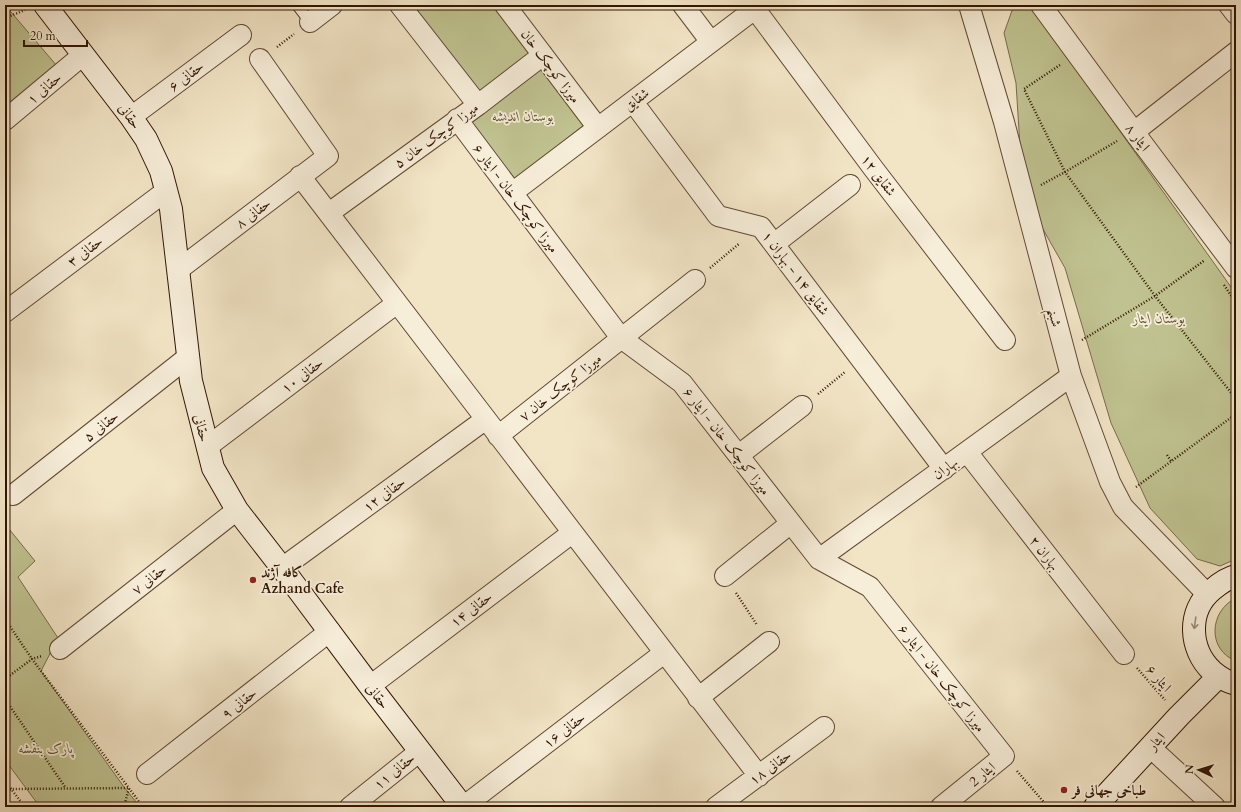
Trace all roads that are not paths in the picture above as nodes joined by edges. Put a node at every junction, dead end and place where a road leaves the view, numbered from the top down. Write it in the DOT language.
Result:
graph roads {
  1 [pos="297,5"];
  2 [pos="332,5"];
  3 [pos="400,5"];
  4 [pos="505,5"];
  5 [pos="683,5"];
  6 [pos="969,5"];
  7 [pos="1041,5"];
  8 [pos="1229,5"];
  9 [pos="758,7"];
  10 [pos="35,8"];
  11 [pos="1236,14"];
  12 [pos="310,22"];
  13 [pos="241,35"];
  14 [pos="710,42"];
  15 [pos="1236,52"];
  16 [pos="83,55"];
  17 [pos="543,55"];
  18 [pos="260,59"];
  19 [pos="633,102"];
  20 [pos="478,105"];
  21 [pos="131,117"];
  22 [pos="457,119"];
  23 [pos="5,120"];
  24 [pos="598,128"];
  25 [pos="1126,136"];
  26 [pos="300,176"];
  27 [pos="850,186"];
  28 [pos="166,191"];
  29 [pos="512,193"];
  30 [pos="329,213"];
  31 [pos="774,244"];
  32 [pos="1236,268"];
  33 [pos="178,270"];
  34 [pos="695,280"];
  35 [pos="397,303"];
  36 [pos="5,312"];
  37 [pos="621,338"];
  38 [pos="1005,340"];
  39 [pos="188,357"];
  40 [pos="1071,376"];
  41 [pos="802,406"];
  42 [pos="486,419"];
  43 [pos="498,436"];
  44 [pos="207,447"];
  45 [pos="967,452"];
  46 [pos="738,455"];
  47 [pos="944,469"];
  48 [pos="13,496"];
  49 [pos="237,510"];
  50 [pos="791,523"];
  51 [pos="572,533"];
  52 [pos="819,559"];
  53 [pos="282,568"];
  54 [pos="725,576"];
  55 [pos="1236,576"];
  56 [pos="1207,594"];
  57 [pos="330,631"];
  58 [pos="769,642"];
  59 [pos="60,648"];
  60 [pos="664,653"];
  61 [pos="1124,654"];
  62 [pos="1227,681"];
  63 [pos="370,686"];
  64 [pos="698,698"];
  65 [pos="824,728"];
  66 [pos="1150,747"];
  67 [pos="420,751"];
  68 [pos="1004,756"];
  69 [pos="147,774"];
  70 [pos="758,776"];
  71 [pos="350,807"];
  72 [pos="463,807"];
  73 [pos="716,807"];
  74 [pos="941,807"];
  75 [pos="1095,807"];
  76 [pos="1215,807"];
  1 -- 12 [label="lane"];
  2 -- 12 [label="street"];
  3 -- 20 [label="street"];
  4 -- 17 [label="street, میرزا کوچک خان"];
  5 -- 14 [label="street"];
  6 -- 40 [label="street, شبنم"];
  7 -- 25 [label="street, ایثار ۸"];
  8 -- 11 [label="street"];
  9 -- 14 [label="street, شقایق"];
  9 -- 38 [label="street, شقایق ۱۲"];
  10 -- 16 [label="main road, حقانی"];
  13 -- 21 [label="street, حقانی ۶"];
  14 -- 19 [label="street, شقایق"];
  15 -- 25 [label="street"];
  16 -- 21 [label="main road, حقانی"];
  16 -- 23 [label="street, حقانی ۱"];
  17 -- 20 [label="street, میرزا کوچک خان ۵"];
  17 -- 24 [label="street, میرزا کوچک خان"];
  18 -- 26 [label="street, حقانی ۸"];
  19 -- 24 [label="street, شقایق"];
  19 -- 31 [label="street, شقایق ۱۴ - بهاران ۱"];
  20 -- 22 [label="street, میرزا کوچک خان ۵"];
  21 -- 28 [label="main road, حقانی"];
  22 -- 29 [label="street, میرزا کوچک خان - ایثار ۶"];
  22 -- 30 [label="street, میرزا کوچک خان ۵"];
  24 -- 29 [label="street, شقایق"];
  25 -- 32 [label="street, ایثار ۸"];
  26 -- 30 [label="street"];
  26 -- 33 [label="street, حقانی ۸"];
  27 -- 31 [label="street"];
  28 -- 33 [label="main road, حقانی"];
  28 -- 36 [label="street, حقانی ۳"];
  29 -- 37 [label="street, میرزا کوچک خان - ایثار ۶"];
  30 -- 35 [label="street"];
  31 -- 47 [label="street, شقایق ۱۴ - بهاران ۱"];
  33 -- 39 [label="main road, حقانی"];
  34 -- 37 [label="street, میرزا کوچک خان ۷"];
  35 -- 42 [label="street"];
  35 -- 44 [label="street, حقانی ۱۰"];
  37 -- 43 [label="street, میرزا کوچک خان ۷"];
  37 -- 46 [label="street, میرزا کوچک خان - ایثار ۶"];
  39 -- 44 [label="main road, حقانی"];
  39 -- 48 [label="street, حقانی ۵"];
  40 -- 45 [label="street, بهاران"];
  40 -- 56 [label="street, شبنم"];
  41 -- 46 [label="street"];
  42 -- 43 [label="street"];
  42 -- 53 [label="street, حقانی ۱۲"];
  43 -- 51 [label="street"];
  44 -- 49 [label="main road, حقانی"];
  45 -- 47 [label="street, بهاران"];
  45 -- 61 [label="street, بهاران ۲"];
  46 -- 50 [label="street, میرزا کوچک خان - ایثار ۶"];
  47 -- 52 [label="street, بهاران"];
  49 -- 53 [label="main road, حقانی"];
  49 -- 59 [label="street, حقانی ۷"];
  50 -- 52 [label="street, میرزا کوچک خان - ایثار ۶"];
  50 -- 54 [label="street"];
  51 -- 60 [label="street"];
  51 -- 63 [label="street, حقانی ۱۴"];
  52 -- 68 [label="street, میرزا کوچک خان - ایثار ۶"];
  53 -- 57 [label="main road, حقانی"];
  55 -- 56 [label="main road"];
  56 -- 62 [label="main road, one-way"];
  57 -- 63 [label="main road, حقانی"];
  57 -- 69 [label="street, حقانی ۹"];
  58 -- 64 [label="street"];
  60 -- 64 [label="street"];
  60 -- 72 [label="street, حقانی ۱۶"];
  62 -- 66 [label="main road, ایثار"];
  63 -- 67 [label="main road, حقانی"];
  64 -- 70 [label="street"];
  65 -- 70 [label="street, حقانی ۱۸"];
  66 -- 75 [label="main road, ایثار"];
  66 -- 76 [label="street"];
  67 -- 71 [label="street, حقانی ۱۱"];
  67 -- 72 [label="main road, حقانی"];
  68 -- 74 [label="street, ایثار 2"];
  70 -- 73 [label="street, حقانی ۱۸"];
}
